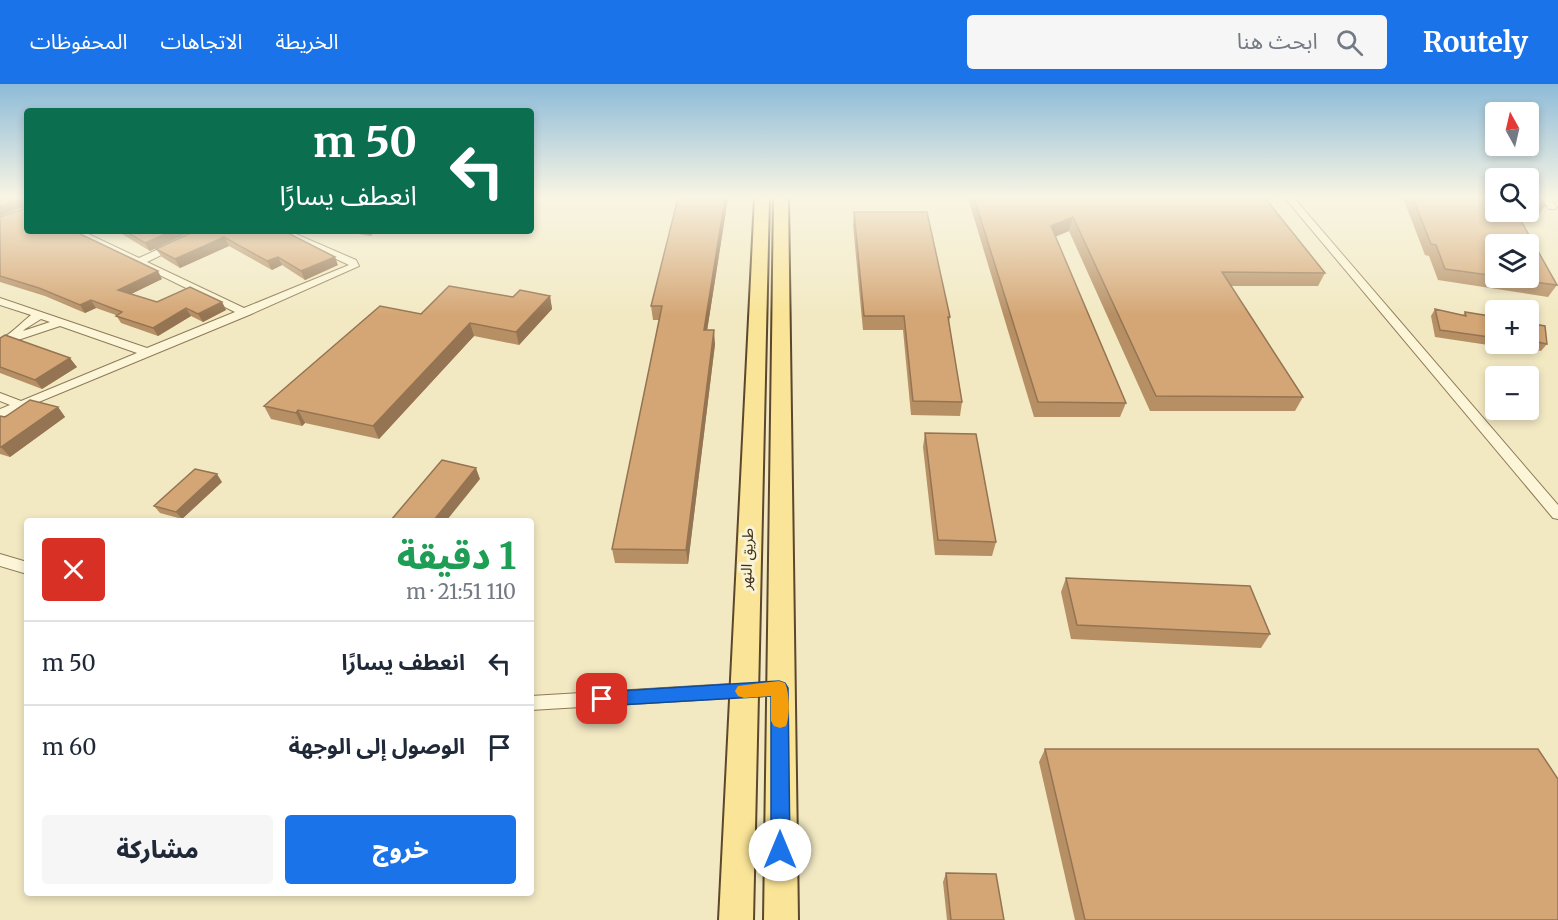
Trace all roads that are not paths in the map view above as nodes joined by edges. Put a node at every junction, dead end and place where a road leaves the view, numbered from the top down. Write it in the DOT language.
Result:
graph roads {
  1 [pos="87,237"];
  2 [pos="193,237"];
  3 [pos="295,237"];
  4 [pos="760,237"];
  5 [pos="781,237"];
  6 [pos="1322,237"];
  7 [pos="139,262"];
  8 [pos="0,301"];
  9 [pos="245,313"];
  10 [pos="39,315"];
  11 [pos="60,322"];
  12 [pos="5,341"];
  13 [pos="149,353"];
  14 [pos="0,397"];
  15 [pos="22,405"];
  16 [pos="0,414"];
  17 [pos="1558,514"];
  18 [pos="0,560"];
  19 [pos="24,567"];
  20 [pos="779,688"];
  21 [pos="743,691"];
  22 [pos="534,703"];
  23 [pos="736,920"];
  24 [pos="781,920"];
  1 -- 7 [label="street"];
  2 -- 7 [label="street"];
  3 -- 9 [label="street"];
  4 -- 21 [label="main road, طريق النهر"];
  5 -- 20 [label="main road"];
  6 -- 17 [label="street"];
  7 -- 9 [label="street"];
  8 -- 10 [label="street"];
  9 -- 13 [label="street"];
  10 -- 11 [label="street"];
  10 -- 12 [label="street"];
  11 -- 12 [label="street"];
  11 -- 13 [label="street"];
  13 -- 15 [label="street"];
  14 -- 15 [label="street"];
  15 -- 16 [label="street"];
  18 -- 19 [label="street"];
  20 -- 21 [label="street"];
  20 -- 24 [label="main road"];
  21 -- 22 [label="street"];
  21 -- 23 [label="main road, طريق النهر"];
}
